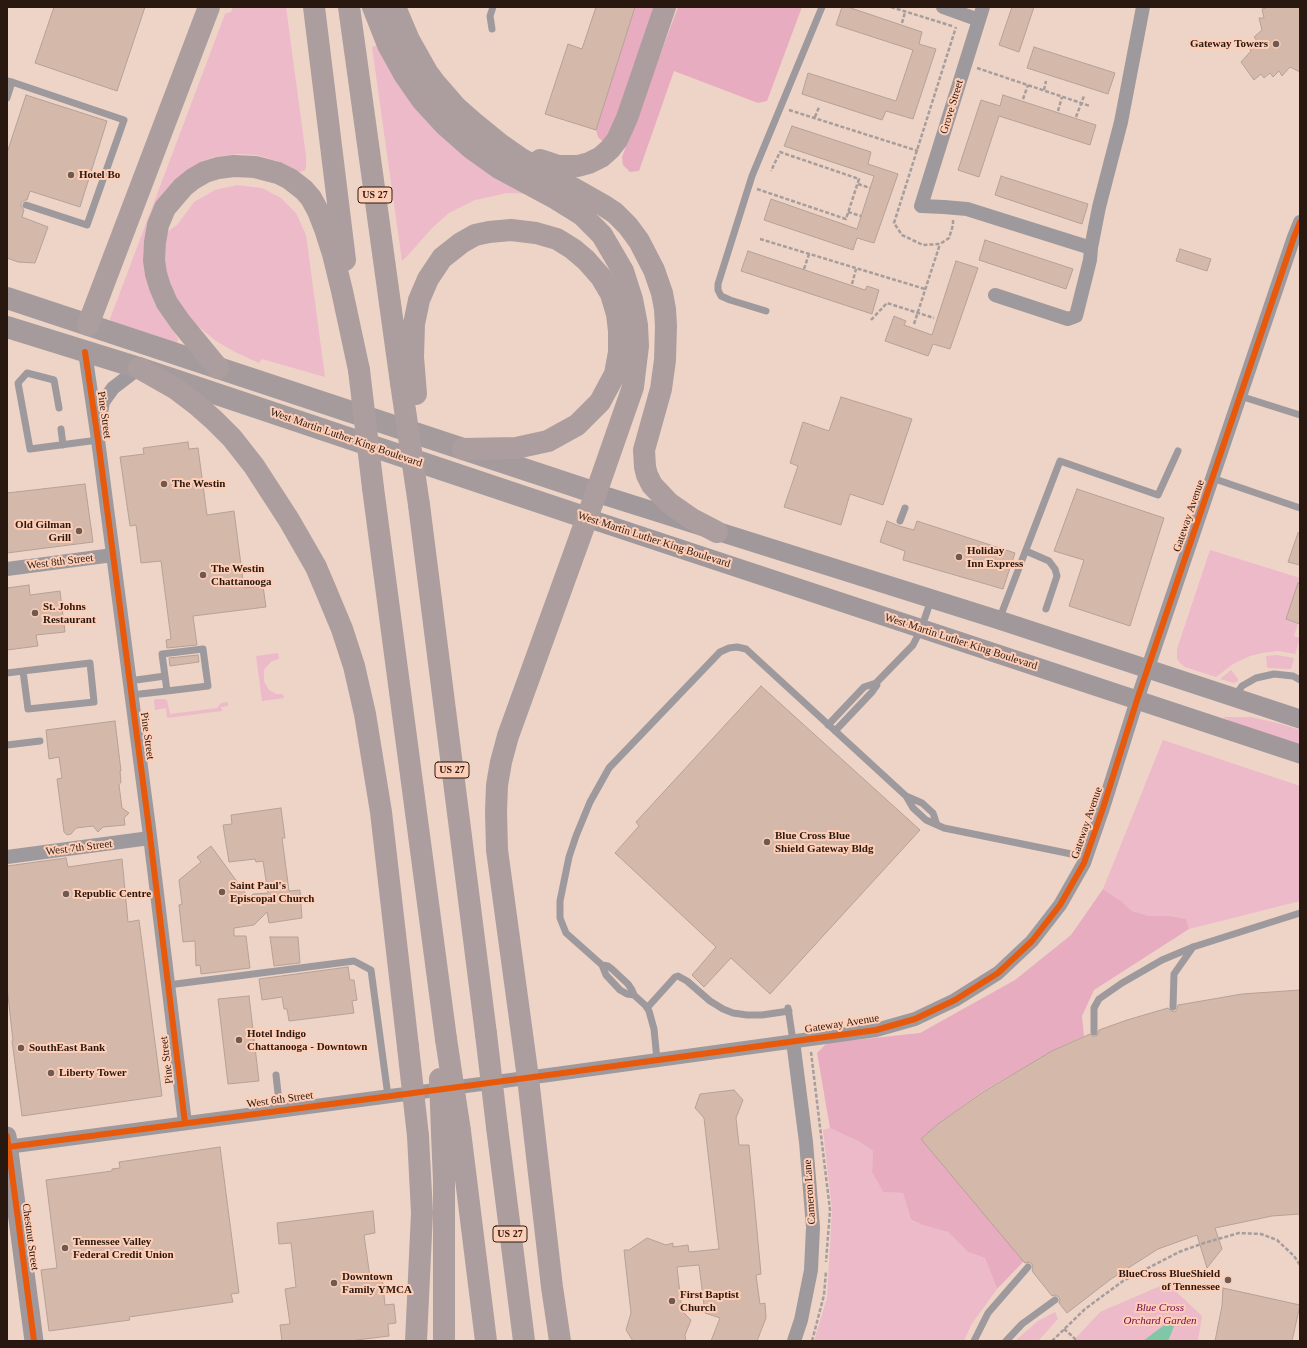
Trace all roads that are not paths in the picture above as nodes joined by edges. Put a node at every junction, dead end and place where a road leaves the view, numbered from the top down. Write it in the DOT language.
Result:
graph roads {
  1 [pos="209,7"];
  2 [pos="314,7"];
  3 [pos="349,7"];
  4 [pos="372,7"];
  5 [pos="395,7"];
  6 [pos="493,7"];
  7 [pos="665,7"];
  8 [pos="822,7"];
  9 [pos="943,7"];
  10 [pos="1143,7"];
  11 [pos="979,20"];
  12 [pos="492,29"];
  13 [pos="10,82"];
  14 [pos="7,98"];
  15 [pos="473,122"];
  16 [pos="26,205"];
  17 [pos="1300,222"];
  18 [pos="1091,248"];
  19 [pos="995,295"];
  20 [pos="7,298"];
  21 [pos="766,311"];
  22 [pos="88,325"];
  23 [pos="7,328"];
  24 [pos="85,352"];
  25 [pos="139,368"];
  26 [pos="218,368"];
  27 [pos="359,370"];
  28 [pos="408,388"];
  29 [pos="1240,396"];
  30 [pos="59,408"];
  31 [pos="1300,415"];
  32 [pos="61,429"];
  33 [pos="98,437"];
  34 [pos="63,445"];
  35 [pos="463,450"];
  36 [pos="1178,452"];
  37 [pos="1212,478"];
  38 [pos="596,493"];
  39 [pos="905,508"];
  40 [pos="1300,508"];
  41 [pos="587,518"];
  42 [pos="900,521"];
  43 [pos="717,532"];
  44 [pos="1026,551"];
  45 [pos="113,555"];
  46 [pos="7,568"];
  47 [pos="931,600"];
  48 [pos="1046,609"];
  49 [pos="999,620"];
  50 [pos="921,629"];
  51 [pos="1148,669"];
  52 [pos="23,671"];
  53 [pos="7,673"];
  54 [pos="165,676"];
  55 [pos="1300,680"];
  56 [pos="129,681"];
  57 [pos="876,682"];
  58 [pos="167,691"];
  59 [pos="131,696"];
  60 [pos="1234,697"];
  61 [pos="1137,700"];
  62 [pos="1300,719"];
  63 [pos="828,725"];
  64 [pos="835,730"];
  65 [pos="40,741"];
  66 [pos="7,745"];
  67 [pos="1300,754"];
  68 [pos="150,838"];
  69 [pos="7,857"];
  70 [pos="1086,857"];
  71 [pos="1300,913"];
  72 [pos="1193,947"];
  73 [pos="168,985"];
  74 [pos="1172,1007"];
  75 [pos="647,1008"];
  76 [pos="1094,1032"];
  77 [pos="793,1041"];
  78 [pos="658,1060"];
  79 [pos="556,1074"];
  80 [pos="276,1075"];
  81 [pos="528,1078"];
  82 [pos="388,1096"];
  83 [pos="280,1111"];
  84 [pos="185,1123"];
  85 [pos="451,1132"];
  86 [pos="7,1143"];
  87 [pos="1028,1267"];
  88 [pos="1055,1300"];
  89 [pos="34,1341"];
  90 [pos="416,1341"];
  91 [pos="444,1341"];
  92 [pos="486,1341"];
  93 [pos="524,1341"];
  94 [pos="560,1341"];
  95 [pos="794,1341"];
  96 [pos="974,1341"];
  97 [pos="1006,1341"];
  1 -- 22 [label="highway"];
  2 -- 27 [label="highway"];
  3 -- 28 [label="highway, US 27"];
  4 -- 38 [label="highway"];
  5 -- 15 [label="highway"];
  6 -- 12 [label="lane"];
  7 -- 15 [label="highway"];
  8 -- 21 [label="lane"];
  9 -- 11 [label="street"];
  10 -- 18 [label="street"];
  11 -- 18 [label="street, Grove Street"];
  13 -- 14 [label="lane"];
  13 -- 16 [label="lane"];
  15 -- 43 [label="highway"];
  17 -- 29 [label="street, Gateway Avenue"];
  18 -- 19 [label="street"];
  20 -- 22 [label="main road"];
  22 -- 26 [label="main road"];
  23 -- 24 [label="main road, West Martin Luther King Boulevard"];
  24 -- 25 [label="main road, West Martin Luther King Boulevard"];
  24 -- 33 [label="street, Pine Street"];
  25 -- 33 [label="street, Pine Street"];
  25 -- 41 [label="main road, West Martin Luther King Boulevard"];
  25 -- 90 [label="highway, bridge"];
  26 -- 27 [label="highway"];
  26 -- 35 [label="main road"];
  27 -- 85 [label="highway, bridge"];
  28 -- 35 [label="highway"];
  28 -- 93 [label="highway, US 27, bridge"];
  29 -- 31 [label="lane"];
  29 -- 37 [label="street, Gateway Avenue"];
  30 -- 34 [label="lane"];
  32 -- 34 [label="lane"];
  33 -- 34 [label="lane"];
  33 -- 45 [label="street, Pine Street"];
  35 -- 38 [label="main road"];
  36 -- 44 [label="lane"];
  37 -- 40 [label="lane"];
  37 -- 51 [label="street, Gateway Avenue"];
  38 -- 41 [label="highway"];
  38 -- 43 [label="main road"];
  39 -- 42 [label="lane"];
  41 -- 50 [label="main road, West Martin Luther King Boulevard"];
  41 -- 81 [label="highway"];
  43 -- 47 [label="main road"];
  44 -- 48 [label="lane"];
  44 -- 49 [label="lane"];
  45 -- 46 [label="street, West 8th Street"];
  45 -- 56 [label="street, Pine Street"];
  47 -- 49 [label="main road"];
  47 -- 50 [label="lane"];
  49 -- 51 [label="main road"];
  50 -- 57 [label="lane"];
  50 -- 61 [label="main road, West Martin Luther King Boulevard"];
  51 -- 60 [label="main road"];
  51 -- 61 [label="street, Gateway Avenue"];
  52 -- 52 [label="lane"];
  52 -- 53 [label="lane"];
  54 -- 56 [label="lane"];
  54 -- 58 [label="lane"];
  54 -- 58 [label="lane"];
  55 -- 60 [label="lane"];
  56 -- 59 [label="street, Pine Street"];
  57 -- 63 [label="lane"];
  57 -- 64 [label="lane"];
  58 -- 59 [label="lane"];
  59 -- 68 [label="street, Pine Street"];
  60 -- 62 [label="main road"];
  61 -- 67 [label="main road, West Martin Luther King Boulevard"];
  61 -- 70 [label="street, Gateway Avenue"];
  63 -- 64 [label="lane"];
  63 -- 75 [label="lane"];
  64 -- 70 [label="lane"];
  65 -- 66 [label="lane"];
  68 -- 69 [label="street, West 7th Street"];
  68 -- 73 [label="street, Pine Street"];
  70 -- 77 [label="street, Gateway Avenue"];
  71 -- 72 [label="lane"];
  72 -- 74 [label="lane"];
  72 -- 76 [label="lane"];
  73 -- 82 [label="lane"];
  73 -- 84 [label="street, Pine Street"];
  75 -- 77 [label="lane"];
  75 -- 78 [label="lane"];
  77 -- 78 [label="street, Gateway Avenue"];
  77 -- 95 [label="street, Cameron Lane"];
  78 -- 79 [label="street, Gateway Avenue"];
  79 -- 81 [label="street, West 6th Street"];
  80 -- 83 [label="lane"];
  81 -- 82 [label="street, West 6th Street"];
  81 -- 94 [label="highway"];
  82 -- 83 [label="street, West 6th Street"];
  83 -- 84 [label="street, West 6th Street"];
  84 -- 86 [label="street, West 6th Street"];
  85 -- 91 [label="highway"];
  85 -- 92 [label="highway"];
  86 -- 89 [label="main road, Chestnut Street"];
  87 -- 96 [label="lane"];
  88 -- 97 [label="lane"];
}
